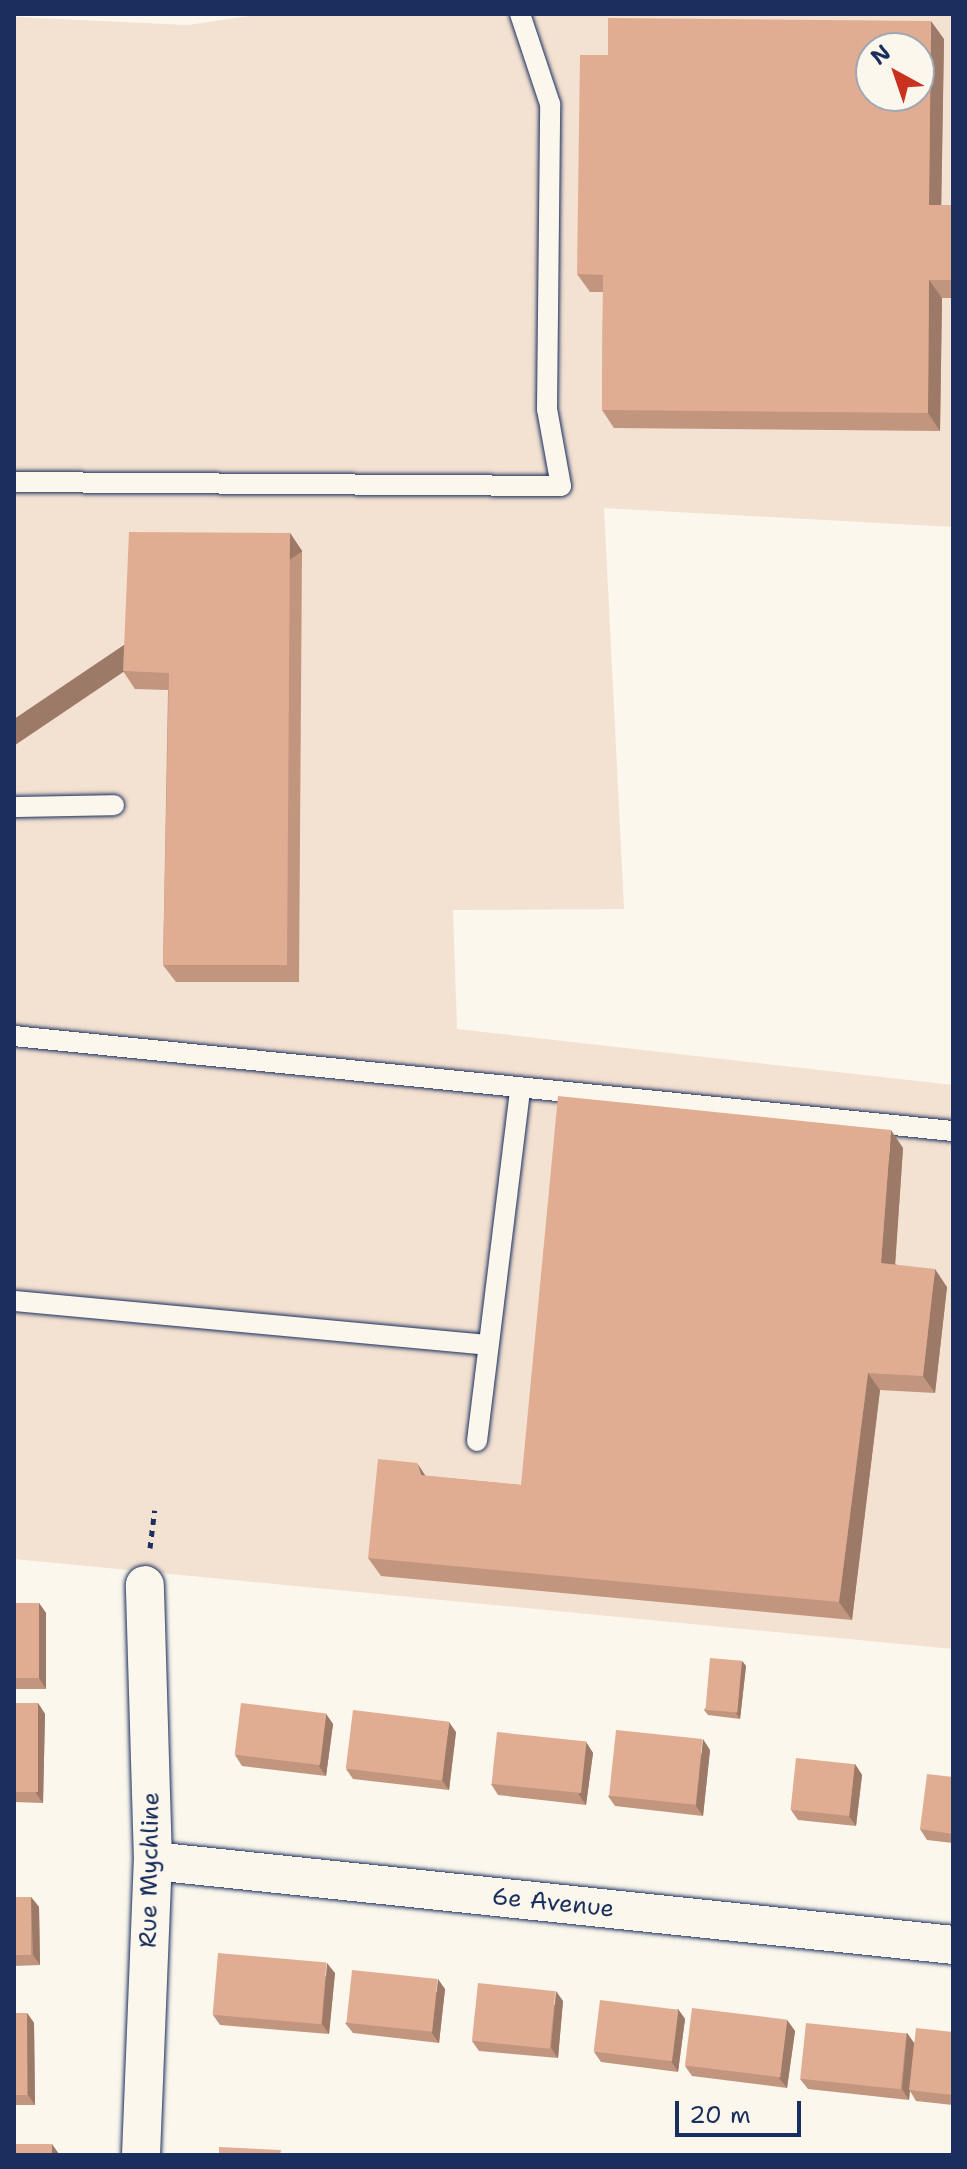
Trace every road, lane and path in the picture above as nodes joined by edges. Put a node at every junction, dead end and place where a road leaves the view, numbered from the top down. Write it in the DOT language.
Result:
graph roads {
  1 [pos="520,14"];
  2 [pos="14,482"];
  3 [pos="114,805"];
  4 [pos="14,807"];
  5 [pos="14,1036"];
  6 [pos="520,1089"];
  7 [pos="953,1131"];
  8 [pos="14,1301"];
  9 [pos="488,1345"];
  10 [pos="477,1441"];
  11 [pos="145,1585"];
  12 [pos="153,1861"];
  13 [pos="953,1945"];
  14 [pos="141,2155"];
  1 -- 2 [label="lane"];
  3 -- 4 [label="lane"];
  5 -- 6 [label="lane"];
  6 -- 7 [label="lane"];
  6 -- 9 [label="lane"];
  8 -- 9 [label="lane"];
  9 -- 10 [label="lane"];
  11 -- 12 [label="street, Rue Mychline"];
  12 -- 13 [label="street, 6e Avenue"];
  12 -- 14 [label="street, Rue Mychline"];
}
